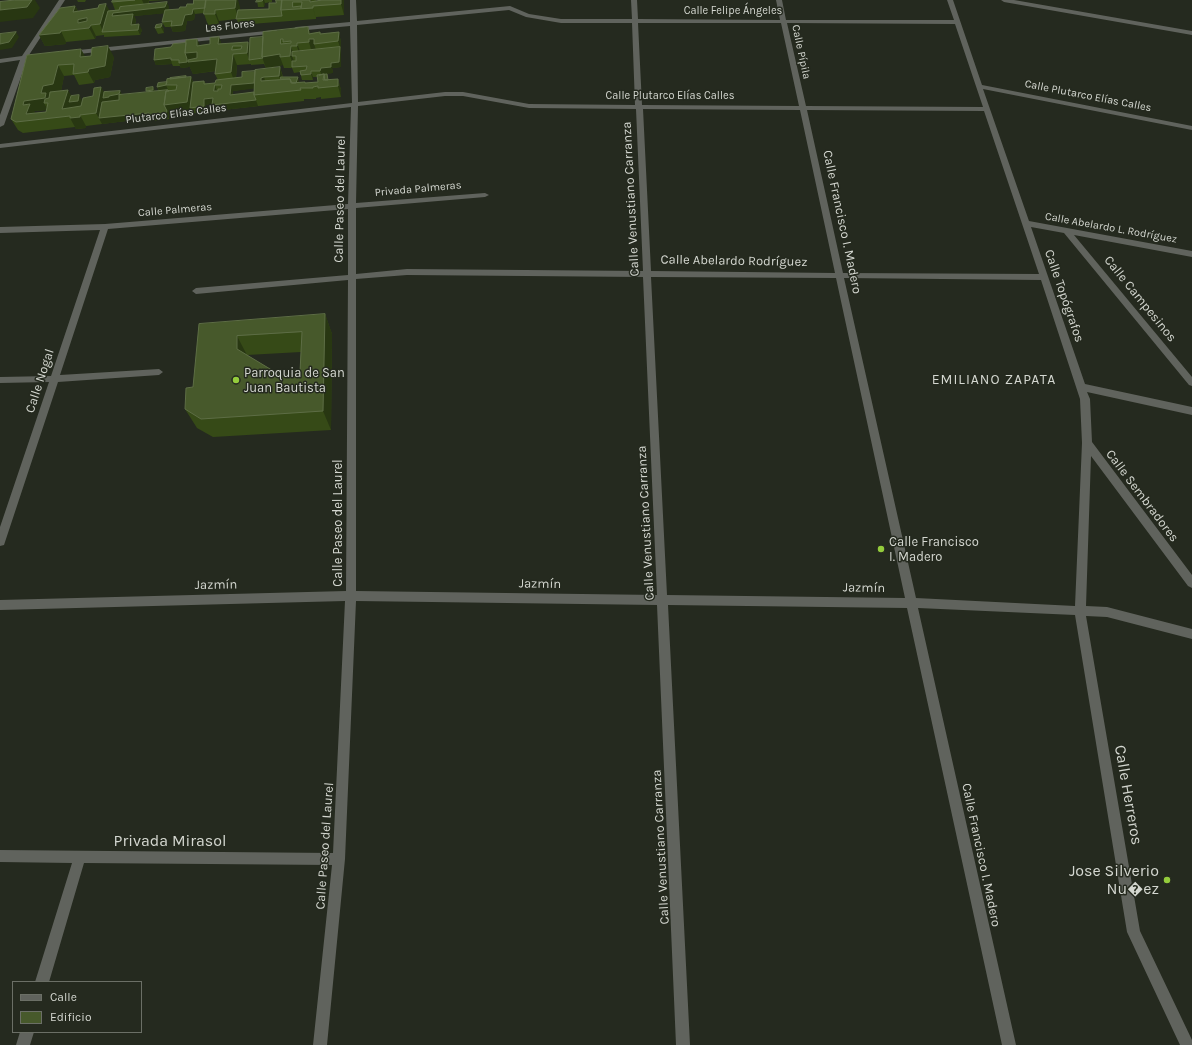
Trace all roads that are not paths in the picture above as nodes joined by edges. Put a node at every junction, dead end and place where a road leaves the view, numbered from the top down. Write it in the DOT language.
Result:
graph roads {
  1 [pos="62,0"];
  2 [pos="353,0"];
  3 [pos="508,0"];
  4 [pos="634,0"];
  5 [pos="779,0"];
  6 [pos="950,0"];
  7 [pos="1004,0"];
  8 [pos="510,8"];
  9 [pos="635,20"];
  10 [pos="784,21"];
  11 [pos="957,22"];
  12 [pos="352,24"];
  13 [pos="290,30"];
  14 [pos="282,31"];
  15 [pos="1192,33"];
  16 [pos="63,54"];
  17 [pos="47,55"];
  18 [pos="24,58"];
  19 [pos="0,61"];
  20 [pos="979,86"];
  21 [pos="355,104"];
  22 [pos="640,106"];
  23 [pos="803,108"];
  24 [pos="987,109"];
  25 [pos="0,125"];
  26 [pos="1192,128"];
  27 [pos="0,146"];
  28 [pos="485,195"];
  29 [pos="352,206"];
  30 [pos="1025,223"];
  31 [pos="105,227"];
  32 [pos="0,230"];
  33 [pos="1068,231"];
  34 [pos="1192,254"];
  35 [pos="648,273"];
  36 [pos="839,275"];
  37 [pos="352,277"];
  38 [pos="1044,277"];
  39 [pos="196,291"];
  40 [pos="159,372"];
  41 [pos="54,379"];
  42 [pos="0,380"];
  43 [pos="1192,383"];
  44 [pos="1081,387"];
  45 [pos="1192,411"];
  46 [pos="1087,443"];
  47 [pos="0,542"];
  48 [pos="1192,583"];
  49 [pos="351,596"];
  50 [pos="662,600"];
  51 [pos="912,603"];
  52 [pos="0,605"];
  53 [pos="1080,611"];
  54 [pos="1192,634"];
  55 [pos="0,856"];
  56 [pos="80,857"];
  57 [pos="339,859"];
  58 [pos="42,981"];
  59 [pos="27,1033"];
  60 [pos="23,1045"];
  61 [pos="320,1045"];
  62 [pos="683,1045"];
  63 [pos="1009,1045"];
  64 [pos="1187,1045"];
  1 -- 18 [label="street"];
  2 -- 12 [label="street, Calle Paseo del Laurel"];
  3 -- 8 [label="street"];
  4 -- 9 [label="street, Calle Venustiano Carranza"];
  5 -- 10 [label="street, Calle Pípila"];
  6 -- 11 [label="street, Calle Topógrafos"];
  7 -- 15 [label="street"];
  8 -- 9 [label="street, Calle Felipe Ángeles"];
  8 -- 12 [label="street"];
  9 -- 10 [label="street, Calle Felipe Ángeles"];
  9 -- 22 [label="street, Calle Venustiano Carranza"];
  10 -- 11 [label="street, Calle Felipe Ángeles"];
  10 -- 23 [label="street, Calle Pípila"];
  11 -- 20 [label="street, Calle Topógrafos"];
  12 -- 13 [label="street"];
  12 -- 21 [label="street, Calle Paseo del Laurel"];
  14 -- 16 [label="street, Las Flores"];
  17 -- 18 [label="street"];
  18 -- 19 [label="street"];
  18 -- 25 [label="street"];
  20 -- 24 [label="street, Calle Topógrafos"];
  20 -- 26 [label="street, Calle Plutarco Elías Calles"];
  21 -- 22 [label="street, Calle Plutarco Elías Calles"];
  21 -- 27 [label="street, Plutarco Elías Calles"];
  21 -- 29 [label="street, Calle Paseo del Laurel"];
  22 -- 23 [label="street, Calle Plutarco Elías Calles"];
  22 -- 35 [label="street, Calle Venustiano Carranza"];
  23 -- 24 [label="street, Calle Plutarco Elías Calles"];
  23 -- 36 [label="street, Calle Francisco I. Madero"];
  24 -- 30 [label="street, Calle Topógrafos"];
  28 -- 29 [label="street, Privada Palmeras"];
  29 -- 31 [label="street, Calle Palmeras"];
  29 -- 37 [label="street, Calle Paseo del Laurel"];
  30 -- 33 [label="street, Calle Abelardo L. Rodríguez"];
  30 -- 38 [label="street, Calle Topógrafos"];
  31 -- 32 [label="street, Calle Palmeras"];
  31 -- 41 [label="street, Calle Nogal"];
  33 -- 34 [label="street, Calle Abelardo L. Rodríguez"];
  33 -- 43 [label="street, Calle Campesinos"];
  35 -- 36 [label="street, Calle Abelardo Rodríguez"];
  35 -- 37 [label="street, Calle Abelardo Rodríguez"];
  35 -- 50 [label="street, Calle Venustiano Carranza"];
  36 -- 38 [label="street, Calle Abelardo Rodríguez"];
  36 -- 51 [label="street, Calle Francisco I. Madero"];
  37 -- 39 [label="street, Calle Abelardo Rodríguez"];
  37 -- 49 [label="street, Calle Paseo del Laurel"];
  38 -- 44 [label="street, Calle Topógrafos"];
  40 -- 41 [label="street"];
  41 -- 42 [label="street"];
  41 -- 47 [label="street, Calle Nogal"];
  44 -- 45 [label="street"];
  44 -- 46 [label="street, Calle Topógrafos"];
  46 -- 48 [label="street, Calle Sembradores"];
  46 -- 53 [label="street, Calle Topógrafos"];
  49 -- 50 [label="street, Jazmín"];
  49 -- 52 [label="street, Jazmín"];
  49 -- 57 [label="street, Calle Paseo del Laurel"];
  50 -- 51 [label="street, Jazmín"];
  50 -- 62 [label="street, Calle Venustiano Carranza"];
  51 -- 53 [label="street, Jazmín"];
  51 -- 63 [label="street, Calle Francisco I. Madero"];
  53 -- 54 [label="street, Jazmín"];
  53 -- 64 [label="street, Calle Herreros"];
  55 -- 56 [label="street, Privada Mirasol"];
  56 -- 57 [label="street, Privada Mirasol"];
  56 -- 58 [label="street"];
  57 -- 61 [label="street, Calle Paseo del Laurel"];
  59 -- 60 [label="street"];
}
